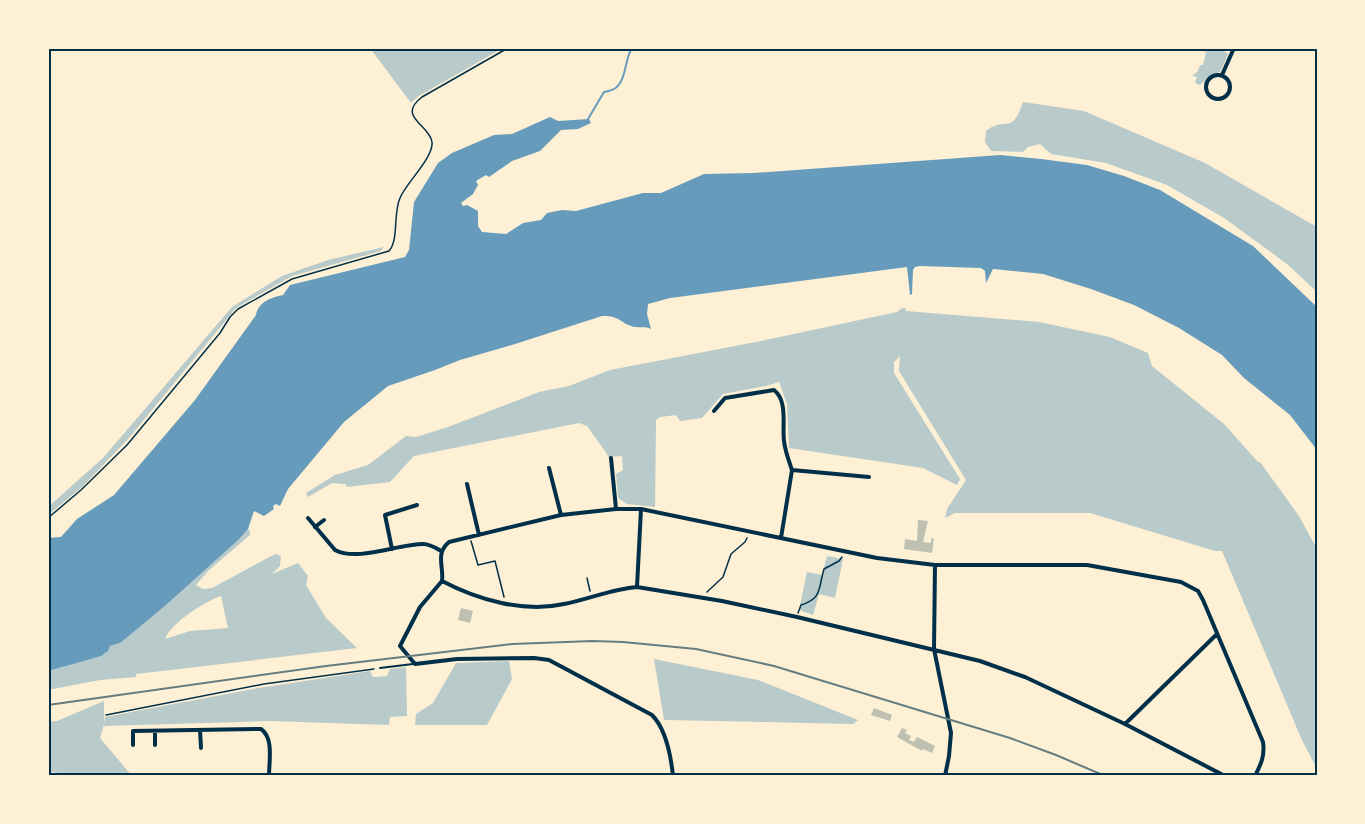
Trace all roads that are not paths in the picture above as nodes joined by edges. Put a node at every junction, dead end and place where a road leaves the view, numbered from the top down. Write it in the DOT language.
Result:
graph roads {
  1 [pos="1232,48"];
  2 [pos="1222,75"];
  3 [pos="714,411"];
  4 [pos="611,458"];
  5 [pos="549,468"];
  6 [pos="792,470"];
  7 [pos="869,477"];
  8 [pos="467,484"];
  9 [pos="417,505"];
  10 [pos="616,509"];
  11 [pos="641,509"];
  12 [pos="561,515"];
  13 [pos="308,518"];
  14 [pos="324,520"];
  15 [pos="315,527"];
  16 [pos="479,535"];
  17 [pos="781,538"];
  18 [pos="392,549"];
  19 [pos="441,551"];
  20 [pos="935,565"];
  21 [pos="442,581"];
  22 [pos="637,587"];
  23 [pos="1218,634"];
  24 [pos="934,649"];
  25 [pos="415,664"];
  26 [pos="380,668"];
  27 [pos="1125,724"];
  28 [pos="200,730"];
  29 [pos="155,731"];
  30 [pos="134,745"];
  31 [pos="155,745"];
  32 [pos="201,748"];
  33 [pos="673,775"];
  34 [pos="269,776"];
  35 [pos="945,776"];
  36 [pos="1225,776"];
  37 [pos="1255,776"];
  1 -- 2 [label="street"];
  2 -- 2 [label="street"];
  3 -- 6 [label="street"];
  4 -- 10 [label="street"];
  5 -- 12 [label="street"];
  6 -- 7 [label="street"];
  6 -- 17 [label="street"];
  8 -- 16 [label="street"];
  9 -- 18 [label="street"];
  10 -- 11 [label="street"];
  10 -- 12 [label="street"];
  11 -- 17 [label="street"];
  11 -- 22 [label="street"];
  12 -- 16 [label="street"];
  13 -- 15 [label="street"];
  14 -- 15 [label="street"];
  15 -- 18 [label="street"];
  16 -- 19 [label="street"];
  17 -- 20 [label="street"];
  18 -- 19 [label="street"];
  19 -- 21 [label="street"];
  20 -- 23 [label="street"];
  20 -- 24 [label="street"];
  21 -- 22 [label="street"];
  21 -- 25 [label="street"];
  22 -- 24 [label="street"];
  23 -- 27 [label="street"];
  23 -- 37 [label="street"];
  24 -- 27 [label="street"];
  24 -- 35 [label="street"];
  25 -- 26 [label="lane"];
  25 -- 33 [label="street"];
  27 -- 36 [label="street"];
  28 -- 29 [label="street"];
  28 -- 32 [label="street"];
  28 -- 34 [label="street"];
  29 -- 30 [label="street"];
  29 -- 31 [label="street"];
}
